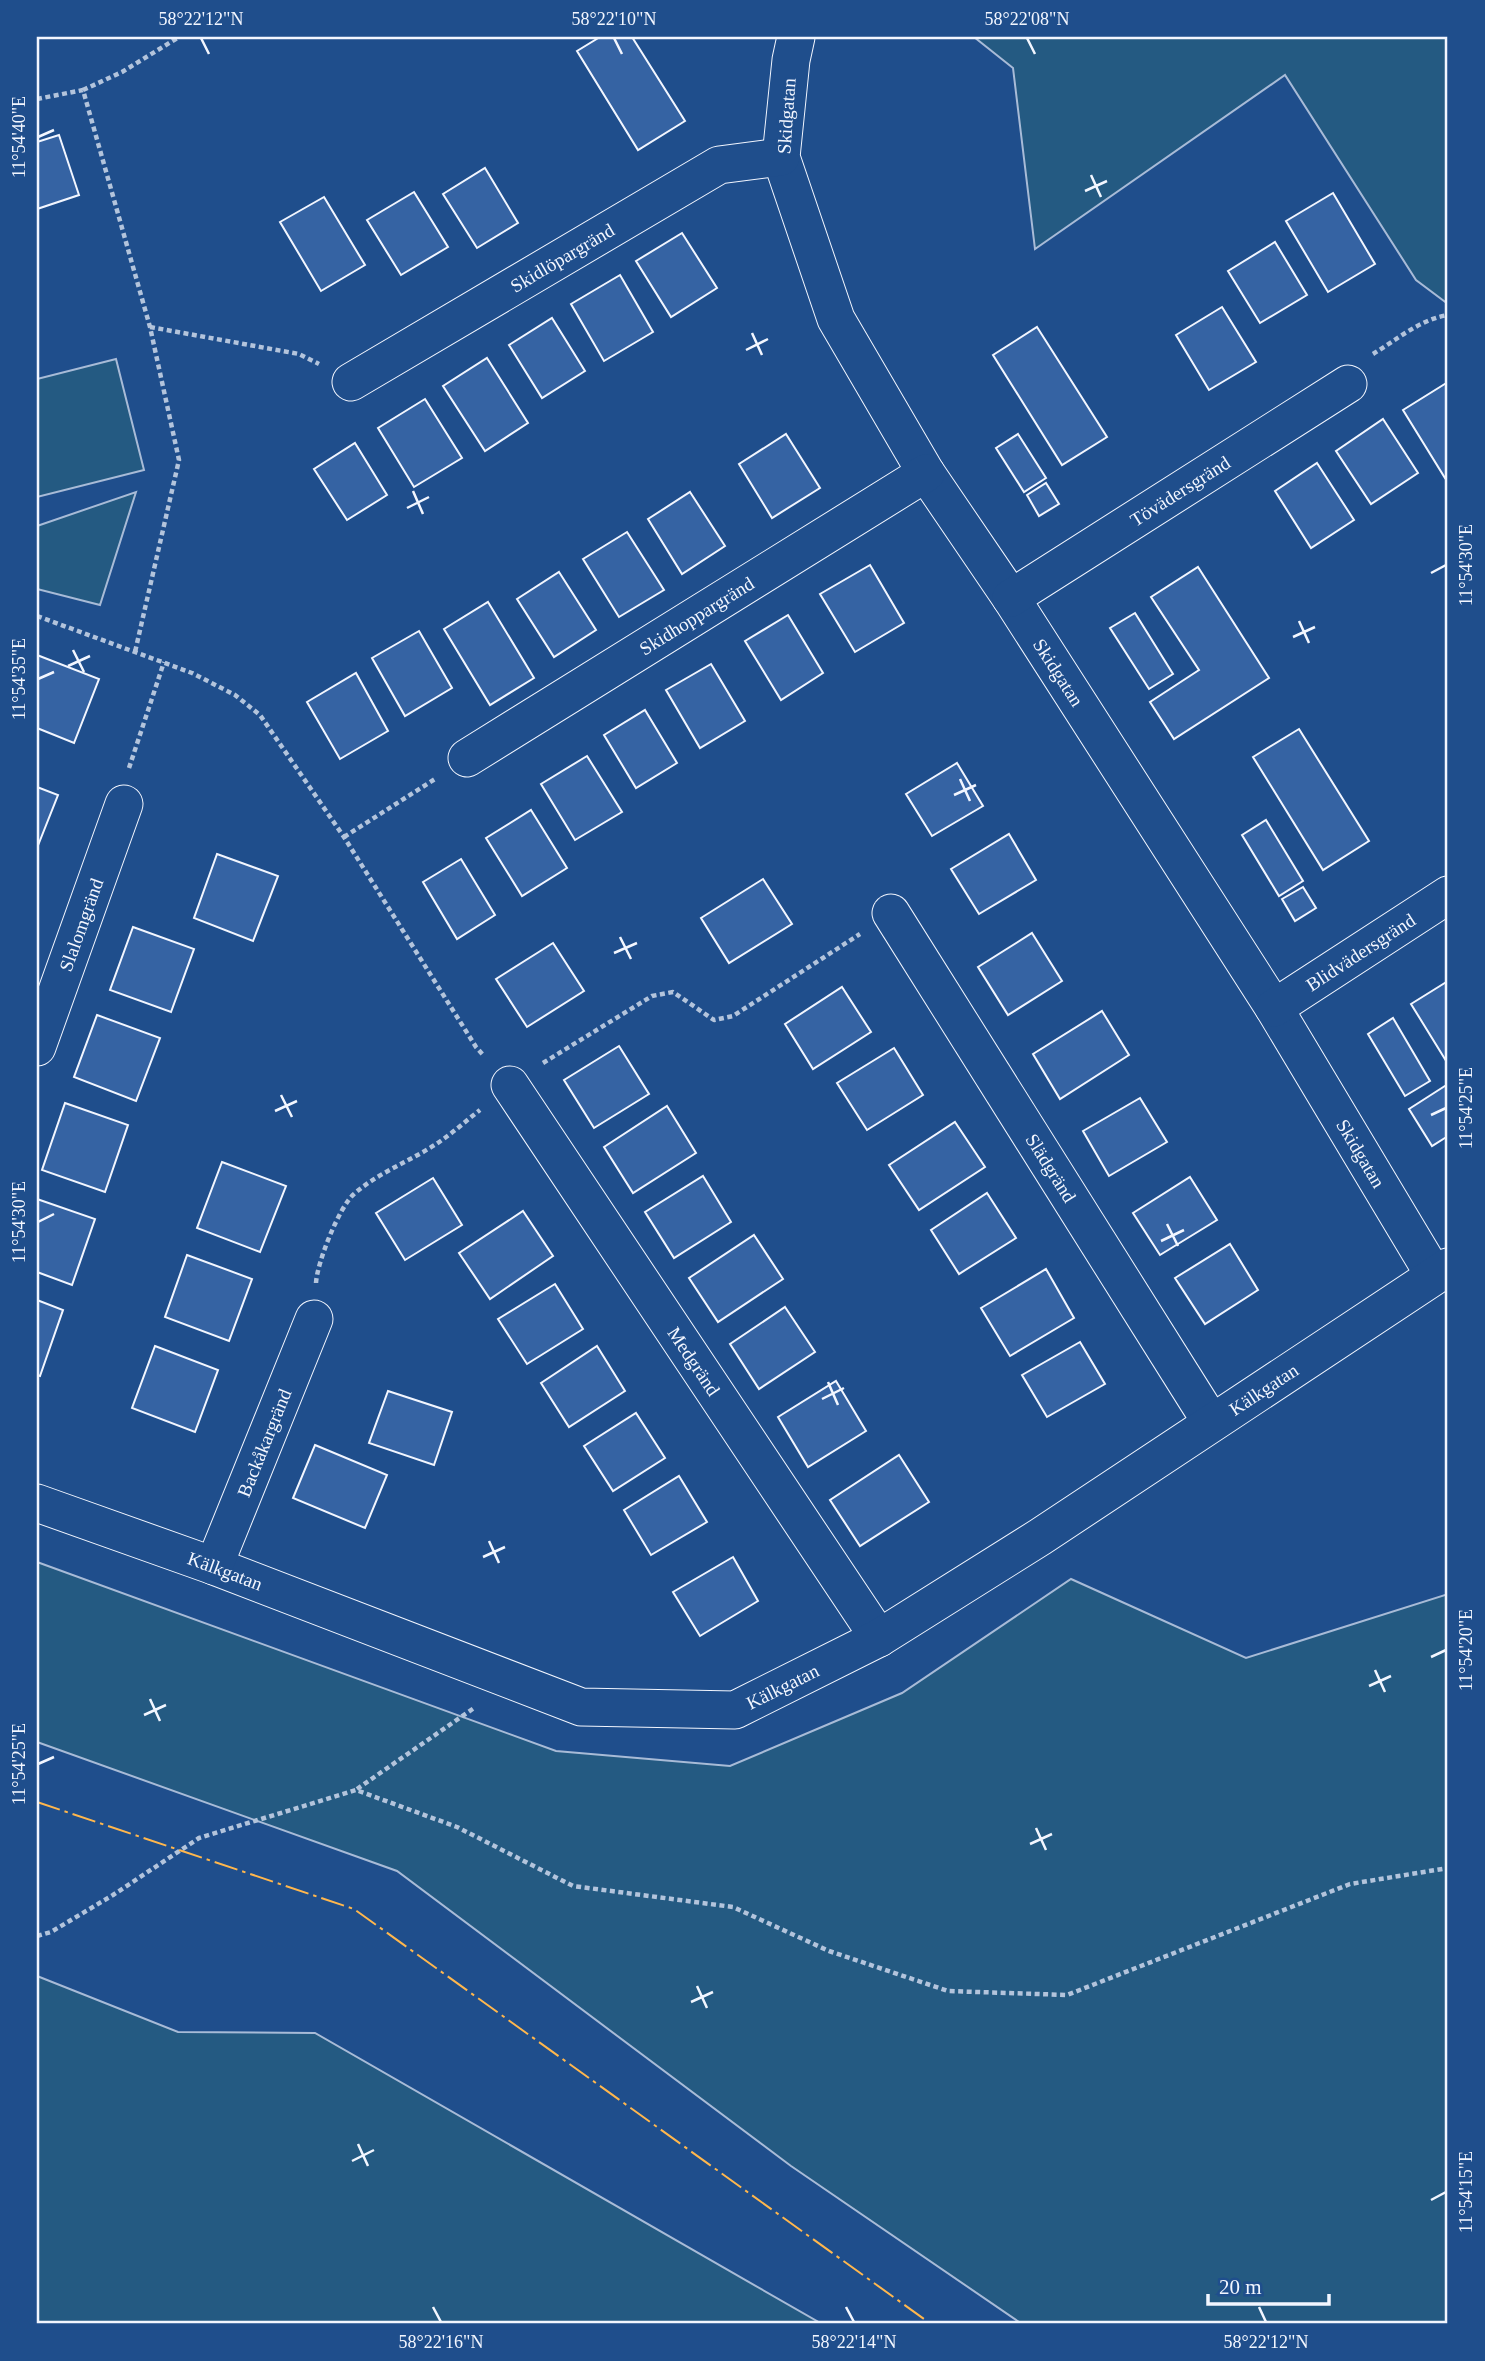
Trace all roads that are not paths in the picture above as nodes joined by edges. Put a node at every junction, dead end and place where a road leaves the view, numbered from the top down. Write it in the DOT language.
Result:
graph roads {
  1 [pos="796,37"];
  2 [pos="781,157"];
  3 [pos="351,382"];
  4 [pos="1348,384"];
  5 [pos="926,473"];
  6 [pos="1011,598"];
  7 [pos="467,758"];
  8 [pos="124,804"];
  9 [pos="1448,895"];
  10 [pos="891,913"];
  11 [pos="1274,1008"];
  12 [pos="37,1048"];
  13 [pos="510,1085"];
  14 [pos="1441,1271"];
  15 [pos="314,1320"];
  16 [pos="1211,1422"];
  17 [pos="37,1503"];
  18 [pos="214,1566"];
  19 [pos="879,1638"];
  1 -- 2 [label="street, Skidgatan"];
  2 -- 3 [label="street, Skidlöpargränd"];
  2 -- 5 [label="street, Skidgatan"];
  4 -- 6 [label="street, Tövädersgränd"];
  5 -- 6 [label="street, Skidgatan"];
  5 -- 7 [label="street, Skidhoppargränd"];
  6 -- 11 [label="street, Skidgatan"];
  8 -- 12 [label="street, Slalomgränd"];
  9 -- 11 [label="street, Blidvädersgränd"];
  10 -- 16 [label="street, Slädgränd"];
  11 -- 14 [label="street, Skidgatan"];
  13 -- 19 [label="street, Medgränd"];
  14 -- 16 [label="street, Kälkgatan"];
  15 -- 18 [label="street, Backåkargränd"];
  16 -- 19 [label="street, Kälkgatan"];
  17 -- 18 [label="street, Kälkgatan"];
  18 -- 19 [label="street, Kälkgatan"];
}
